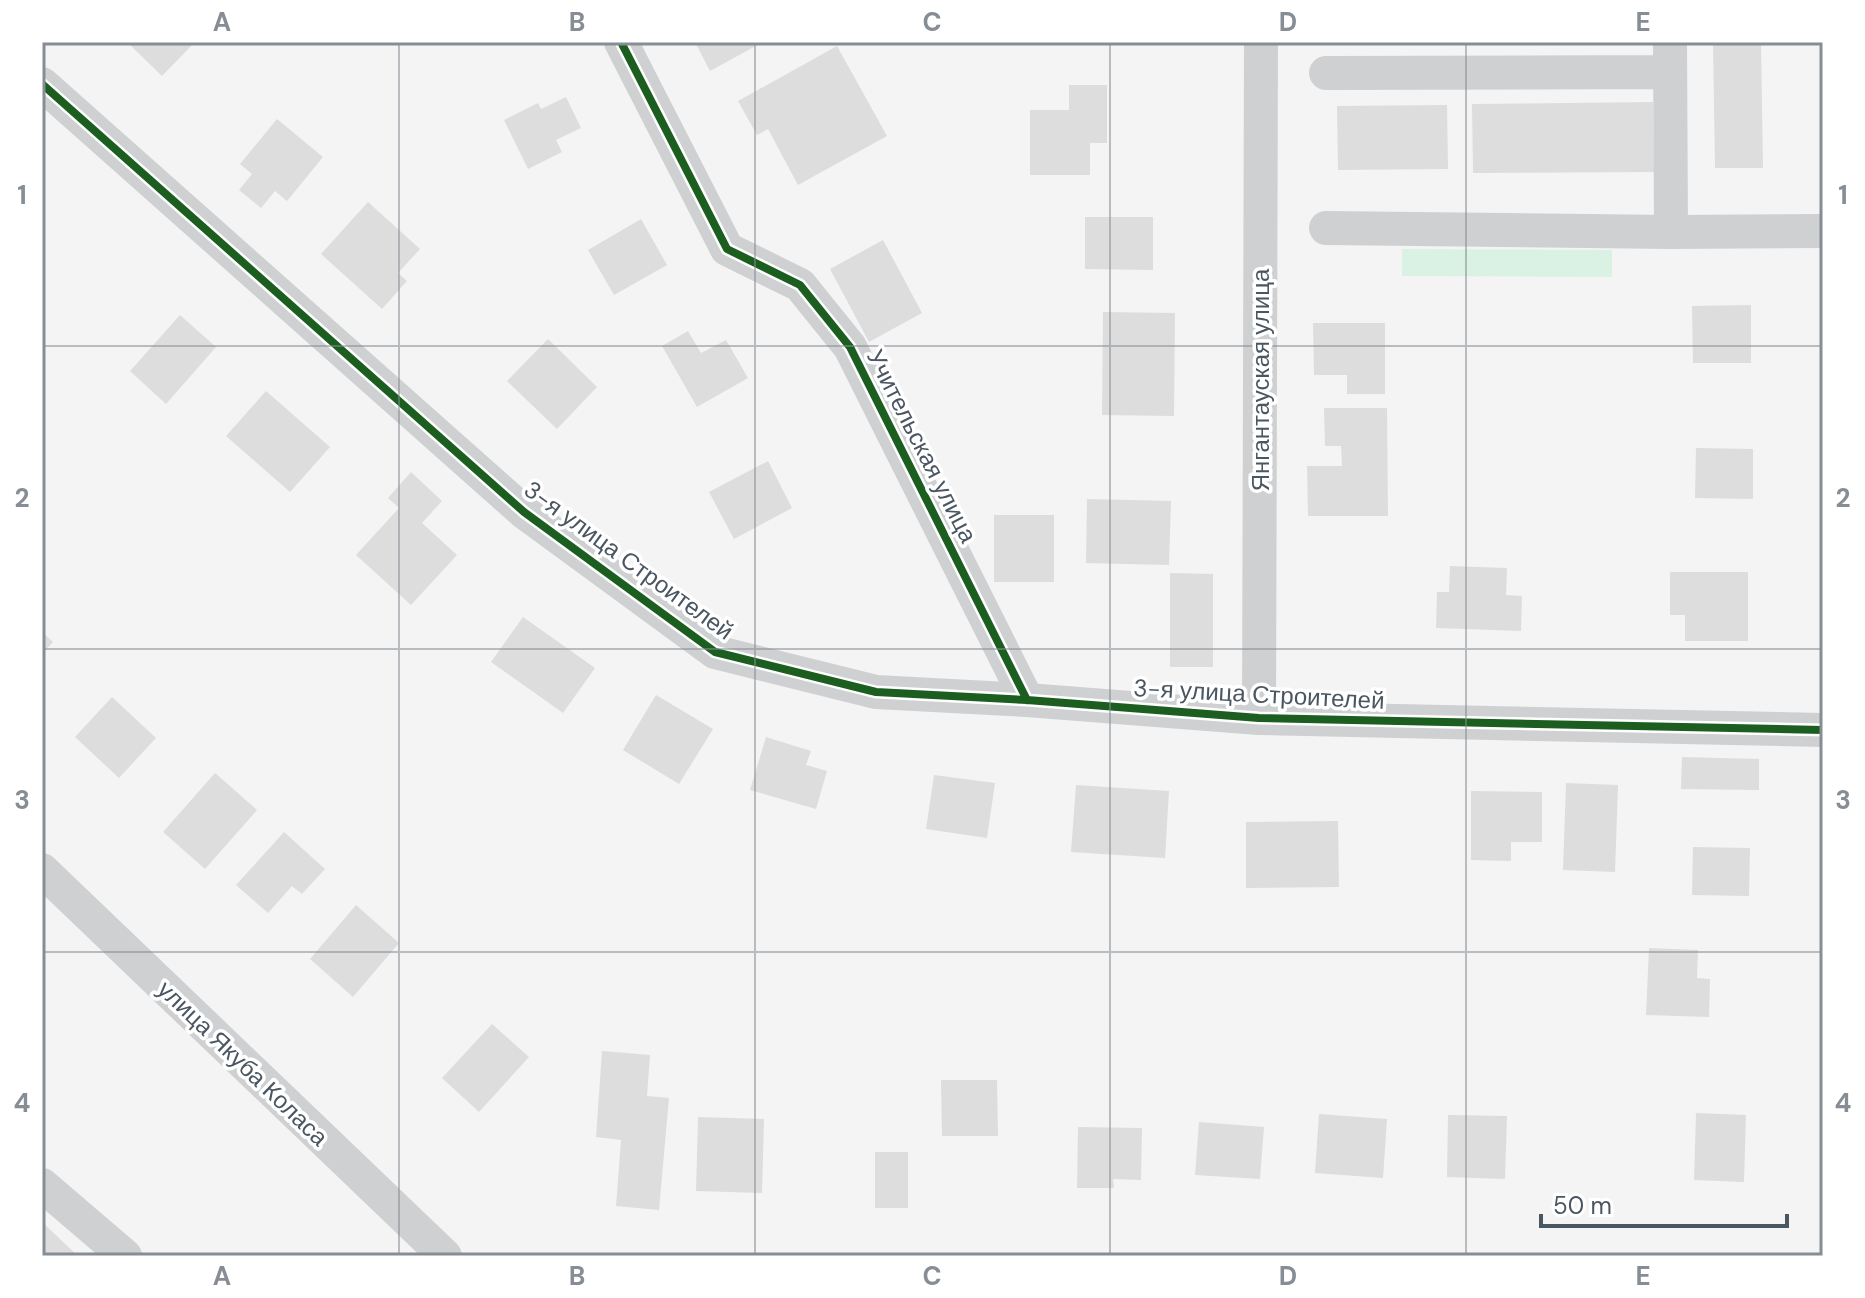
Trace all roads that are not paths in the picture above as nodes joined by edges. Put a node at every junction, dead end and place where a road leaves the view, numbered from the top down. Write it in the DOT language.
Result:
graph roads {
  1 [pos="621,42"];
  2 [pos="1261,42"];
  3 [pos="1670,57"];
  4 [pos="1326,73"];
  5 [pos="42,84"];
  6 [pos="1326,228"];
  7 [pos="1823,231"];
  8 [pos="1671,232"];
  9 [pos="1027,700"];
  10 [pos="1259,718"];
  11 [pos="1823,730"];
  12 [pos="42,870"];
  13 [pos="42,1185"];
  14 [pos="125,1256"];
  15 [pos="445,1256"];
  1 -- 9 [label="street, Учительская улица"];
  2 -- 10 [label="street, Янгантауская улица"];
  3 -- 4 [label="street"];
  3 -- 8 [label="street"];
  5 -- 9 [label="street, 3-я улица Строителей"];
  6 -- 8 [label="street"];
  7 -- 8 [label="street"];
  9 -- 10 [label="street, 3-я улица Строителей"];
  10 -- 11 [label="street, 3-я улица Строителей"];
  12 -- 15 [label="street, улица Якуба Коласа"];
  13 -- 14 [label="street"];
}
